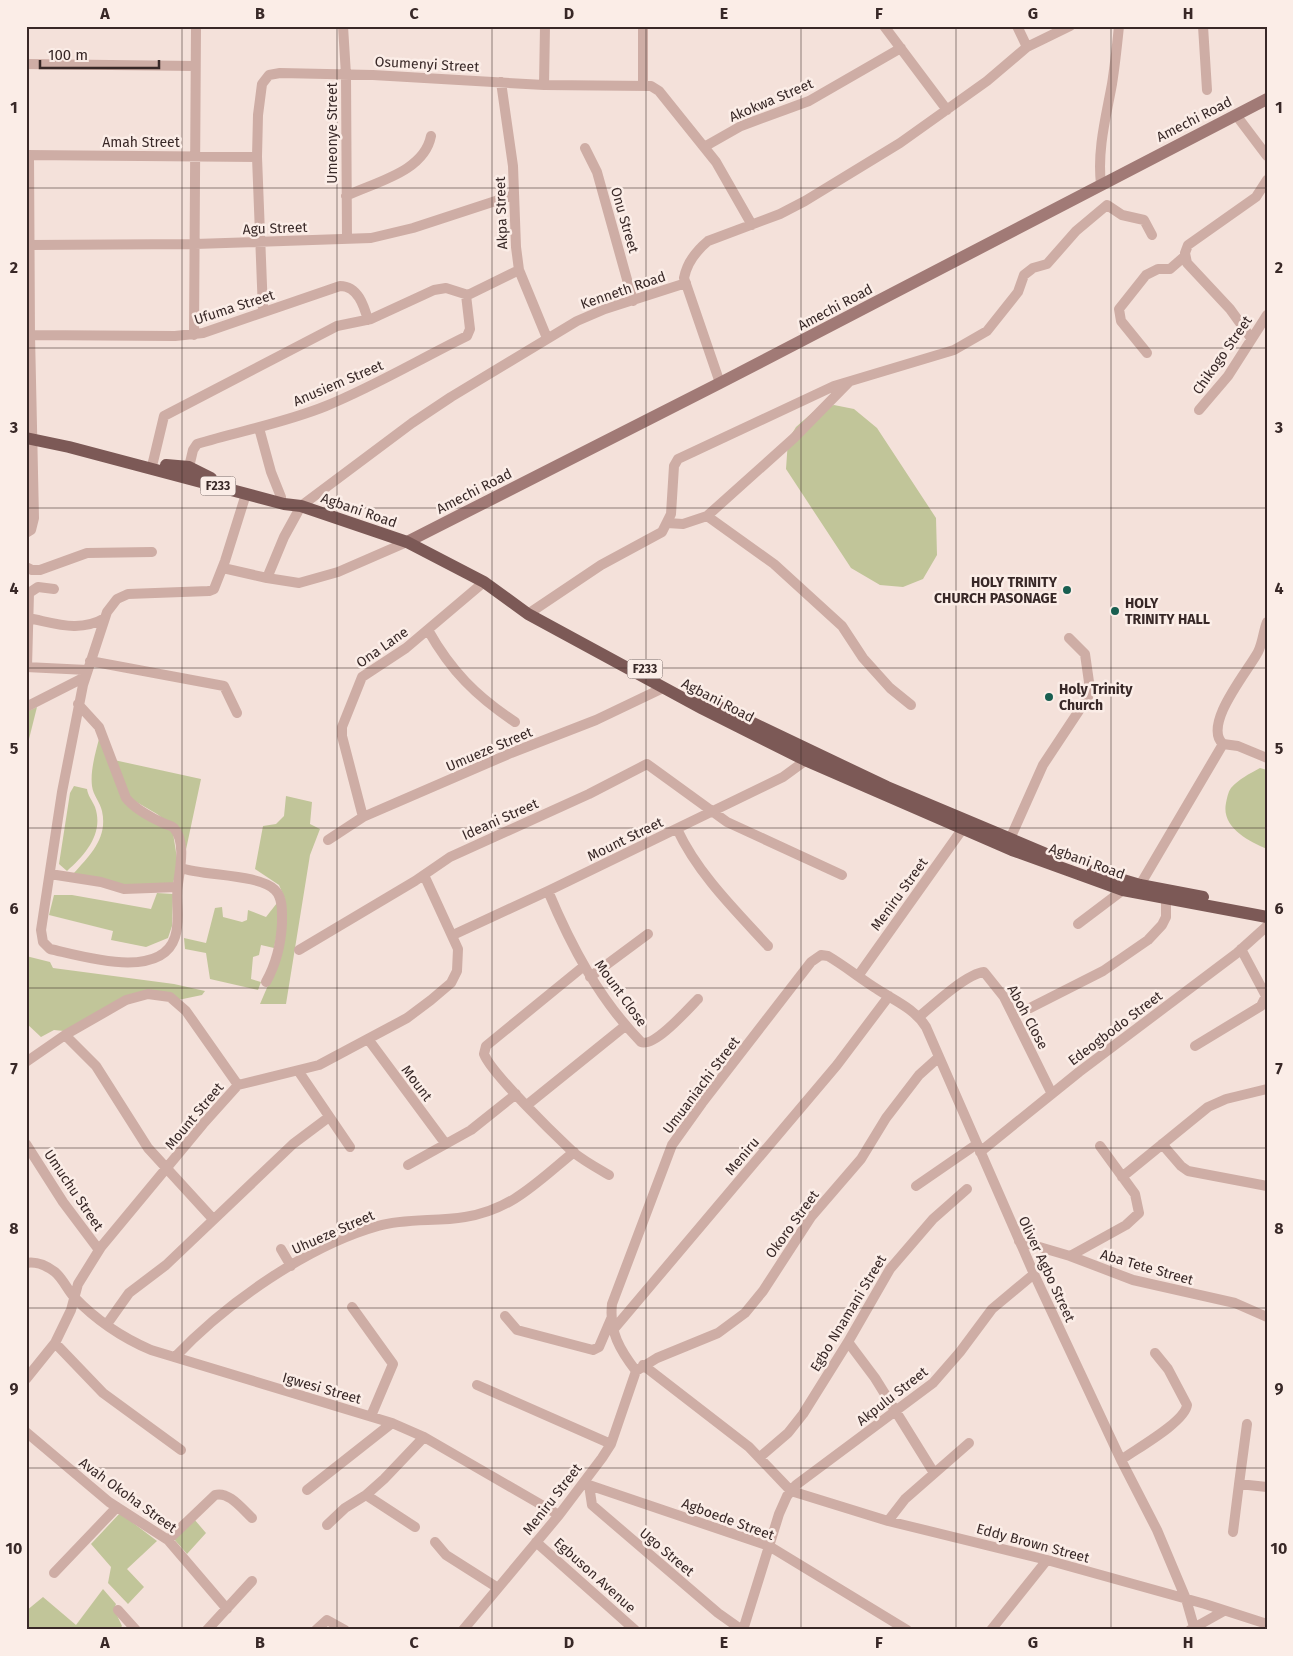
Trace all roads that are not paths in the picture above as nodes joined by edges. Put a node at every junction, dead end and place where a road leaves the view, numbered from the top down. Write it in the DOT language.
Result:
graph roads {
  1 [pos="196,26"];
  2 [pos="343,26"];
  3 [pos="545,26"];
  4 [pos="643,26"];
  5 [pos="884,26"];
  6 [pos="1016,26"];
  7 [pos="1070,26"];
  8 [pos="1119,26"];
  9 [pos="1203,26"];
  10 [pos="1028,47"];
  11 [pos="901,48"];
  12 [pos="26,64"];
  13 [pos="196,66"];
  14 [pos="346,75"];
  15 [pos="501,82"];
  16 [pos="544,84"];
  17 [pos="643,85"];
  18 [pos="1207,90"];
  19 [pos="1267,99"];
  20 [pos="947,110"];
  21 [pos="1236,115"];
  22 [pos="431,136"];
  23 [pos="704,147"];
  24 [pos="585,148"];
  25 [pos="28,155"];
  26 [pos="195,156"];
  27 [pos="1267,156"];
  28 [pos="257,157"];
  29 [pos="1267,180"];
  30 [pos="1102,184"];
  31 [pos="514,195"];
  32 [pos="346,196"];
  33 [pos="752,224"];
  34 [pos="1152,236"];
  35 [pos="347,239"];
  36 [pos="260,242"];
  37 [pos="195,244"];
  38 [pos="30,245"];
  39 [pos="1185,256"];
  40 [pos="519,270"];
  41 [pos="686,283"];
  42 [pos="466,296"];
  43 [pos="633,300"];
  44 [pos="263,311"];
  45 [pos="1267,315"];
  46 [pos="368,320"];
  47 [pos="28,335"];
  48 [pos="194,335"];
  49 [pos="547,338"];
  50 [pos="1251,338"];
  51 [pos="1147,353"];
  52 [pos="849,381"];
  53 [pos="720,383"];
  54 [pos="1200,410"];
  55 [pos="259,428"];
  56 [pos="29,434"];
  57 [pos="153,462"];
  58 [pos="189,468"];
  59 [pos="246,494"];
  60 [pos="281,497"];
  61 [pos="304,505"];
  62 [pos="707,516"];
  63 [pos="667,523"];
  64 [pos="26,533"];
  65 [pos="411,540"];
  66 [pos="152,552"];
  67 [pos="26,567"];
  68 [pos="223,568"];
  69 [pos="267,578"];
  70 [pos="484,582"];
  71 [pos="54,589"];
  72 [pos="532,611"];
  73 [pos="28,618"];
  74 [pos="105,618"];
  75 [pos="1267,622"];
  76 [pos="428,630"];
  77 [pos="1069,638"];
  78 [pos="1264,646"];
  79 [pos="26,667"];
  80 [pos="87,670"];
  81 [pos="663,688"];
  82 [pos="78,704"];
  83 [pos="912,705"];
  84 [pos="26,707"];
  85 [pos="237,713"];
  86 [pos="515,722"];
  87 [pos="1223,744"];
  88 [pos="1265,755"];
  89 [pos="810,757"];
  90 [pos="714,811"];
  91 [pos="363,817"];
  92 [pos="965,825"];
  93 [pos="677,829"];
  94 [pos="1010,839"];
  95 [pos="328,840"];
  96 [pos="182,868"];
  97 [pos="50,874"];
  98 [pos="424,875"];
  99 [pos="842,875"];
  100 [pos="1140,885"];
  101 [pos="177,886"];
  102 [pos="1123,890"];
  103 [pos="548,891"];
  104 [pos="1166,900"];
  105 [pos="1267,908"];
  106 [pos="1267,917"];
  107 [pos="1078,924"];
  108 [pos="1267,926"];
  109 [pos="452,934"];
  110 [pos="648,934"];
  111 [pos="768,946"];
  112 [pos="1242,948"];
  113 [pos="299,950"];
  114 [pos="584,966"];
  115 [pos="858,976"];
  116 [pos="590,977"];
  117 [pos="266,982"];
  118 [pos="888,996"];
  119 [pos="698,999"];
  120 [pos="1030,1008"];
  121 [pos="919,1017"];
  122 [pos="625,1026"];
  123 [pos="65,1036"];
  124 [pos="368,1039"];
  125 [pos="1194,1046"];
  126 [pos="939,1057"];
  127 [pos="26,1062"];
  128 [pos="299,1072"];
  129 [pos="238,1085"];
  130 [pos="1267,1089"];
  131 [pos="516,1094"];
  132 [pos="1052,1094"];
  133 [pos="527,1105"];
  134 [pos="329,1117"];
  135 [pos="445,1143"];
  136 [pos="26,1144"];
  137 [pos="1162,1144"];
  138 [pos="1100,1146"];
  139 [pos="350,1147"];
  140 [pos="978,1148"];
  141 [pos="574,1152"];
  142 [pos="408,1165"];
  143 [pos="167,1168"];
  144 [pos="609,1175"];
  145 [pos="1122,1177"];
  146 [pos="916,1186"];
  147 [pos="1267,1186"];
  148 [pos="967,1189"];
  149 [pos="213,1219"];
  150 [pos="1019,1241"];
  151 [pos="281,1249"];
  152 [pos="99,1250"];
  153 [pos="1070,1256"];
  154 [pos="26,1263"];
  155 [pos="291,1266"];
  156 [pos="1034,1274"];
  157 [pos="75,1298"];
  158 [pos="352,1307"];
  159 [pos="504,1316"];
  160 [pos="1267,1317"];
  161 [pos="611,1318"];
  162 [pos="107,1324"];
  163 [pos="613,1330"];
  164 [pos="848,1342"];
  165 [pos="55,1344"];
  166 [pos="1155,1353"];
  167 [pos="175,1357"];
  168 [pos="640,1368"];
  169 [pos="26,1379"];
  170 [pos="477,1384"];
  171 [pos="896,1411"];
  172 [pos="371,1416"];
  173 [pos="392,1423"];
  174 [pos="1247,1424"];
  175 [pos="26,1432"];
  176 [pos="424,1437"];
  177 [pos="968,1443"];
  178 [pos="611,1444"];
  179 [pos="181,1450"];
  180 [pos="760,1457"];
  181 [pos="1121,1460"];
  182 [pos="934,1473"];
  183 [pos="586,1484"];
  184 [pos="1239,1484"];
  185 [pos="1267,1487"];
  186 [pos="794,1488"];
  187 [pos="307,1490"];
  188 [pos="366,1495"];
  189 [pos="117,1507"];
  190 [pos="559,1515"];
  191 [pos="252,1518"];
  192 [pos="888,1521"];
  193 [pos="328,1525"];
  194 [pos="415,1526"];
  195 [pos="1233,1532"];
  196 [pos="168,1540"];
  197 [pos="435,1542"];
  198 [pos="536,1542"];
  199 [pos="769,1546"];
  200 [pos="1047,1560"];
  201 [pos="54,1572"];
  202 [pos="252,1581"];
  203 [pos="498,1588"];
  204 [pos="1186,1599"];
  205 [pos="227,1609"];
  206 [pos="118,1610"];
  207 [pos="1224,1611"];
  208 [pos="1267,1624"];
  209 [pos="1192,1628"];
  210 [pos="136,1630"];
  211 [pos="207,1630"];
  212 [pos="316,1630"];
  213 [pos="345,1630"];
  214 [pos="463,1630"];
  215 [pos="635,1630"];
  216 [pos="742,1630"];
  217 [pos="907,1630"];
  218 [pos="990,1630"];
  1 -- 13 [label="street"];
  2 -- 14 [label="street, Umeonye Street"];
  3 -- 16 [label="street"];
  4 -- 17 [label="street"];
  5 -- 11 [label="street"];
  6 -- 10 [label="street"];
  7 -- 10 [label="street, Kenneth Road"];
  8 -- 30 [label="street"];
  9 -- 18 [label="street"];
  10 -- 20 [label="street, Kenneth Road"];
  11 -- 20 [label="street"];
  11 -- 23 [label="street, Akokwa Street"];
  12 -- 13 [label="street"];
  13 -- 26 [label="street"];
  14 -- 15 [label="street, Osumenyi Street"];
  14 -- 28 [label="street, Osumenyi Street"];
  14 -- 32 [label="street, Umeonye Street"];
  15 -- 16 [label="street, Osumenyi Street"];
  15 -- 31 [label="street, Akpa Street"];
  16 -- 17 [label="street, Osumenyi Street"];
  17 -- 23 [label="street, Osumenyi Street"];
  19 -- 21 [label="main road, Amechi Road"];
  20 -- 33 [label="street, Kenneth Road"];
  21 -- 27 [label="street"];
  21 -- 30 [label="main road, Amechi Road"];
  22 -- 32 [label="street"];
  23 -- 33 [label="street, Osumenyi Street"];
  24 -- 43 [label="street, Onu Street"];
  25 -- 26 [label="street, Amah Street"];
  25 -- 38 [label="street"];
  26 -- 28 [label="street, Amah Street"];
  26 -- 37 [label="street"];
  28 -- 36 [label="street, Osumenyi Street"];
  29 -- 39 [label="street"];
  30 -- 53 [label="main road, Amechi Road"];
  31 -- 35 [label="street, Agu Street"];
  31 -- 40 [label="street, Akpa Street"];
  32 -- 35 [label="street, Umeonye Street"];
  33 -- 41 [label="street, Kenneth Road"];
  34 -- 52 [label="street"];
  35 -- 36 [label="street, Agu Street"];
  36 -- 37 [label="street, Agu Street"];
  36 -- 44 [label="street, Osumenyi Street"];
  37 -- 38 [label="street, Agu Street"];
  37 -- 48 [label="street"];
  38 -- 47 [label="street"];
  39 -- 50 [label="street"];
  39 -- 51 [label="street"];
  40 -- 42 [label="street"];
  40 -- 49 [label="street, Akpa Street"];
  41 -- 43 [label="street, Kenneth Road"];
  41 -- 53 [label="street"];
  42 -- 46 [label="street"];
  42 -- 55 [label="street, Anusiem Street"];
  43 -- 49 [label="street, Kenneth Road"];
  44 -- 46 [label="street, Ufuma Street"];
  44 -- 48 [label="street, Ufuma Street"];
  45 -- 50 [label="street, Chikogo Street"];
  46 -- 57 [label="street"];
  47 -- 48 [label="street, Ufuma Street"];
  47 -- 56 [label="street"];
  49 -- 61 [label="street, Kenneth Road"];
  50 -- 54 [label="street, Chikogo Street"];
  52 -- 62 [label="street"];
  52 -- 63 [label="street"];
  53 -- 65 [label="main road, Amechi Road"];
  55 -- 58 [label="street, Anusiem Street"];
  55 -- 60 [label="street"];
  56 -- 57 [label="main road, Agbani Road / F233"];
  56 -- 59 [label="main road, Agbani Road / F233"];
  56 -- 64 [label="street"];
  57 -- 58 [label="main road, Agbani Road / F233"];
  58 -- 60 [label="main road, Agbani Road / F233"];
  59 -- 61 [label="main road, Agbani Road / F233"];
  59 -- 68 [label="street"];
  60 -- 61 [label="main road, Agbani Road / F233"];
  61 -- 65 [label="main road, Agbani Road / F233"];
  61 -- 69 [label="street"];
  62 -- 63 [label="street"];
  62 -- 83 [label="street"];
  63 -- 72 [label="street"];
  65 -- 69 [label="street"];
  65 -- 70 [label="main road, Agbani Road / F233"];
  65 -- 72 [label="main road, Agbani Road / F233"];
  66 -- 67 [label="street"];
  68 -- 69 [label="street"];
  68 -- 74 [label="street"];
  70 -- 72 [label="main road, Agbani Road / F233"];
  70 -- 76 [label="street, Ona Lane"];
  71 -- 73 [label="street"];
  72 -- 81 [label="main road, Agbani Road / F233"];
  72 -- 89 [label="main road, Agbani Road / F233"];
  73 -- 74 [label="street"];
  73 -- 79 [label="street"];
  74 -- 80 [label="street"];
  75 -- 78 [label="street"];
  76 -- 86 [label="street"];
  76 -- 91 [label="street, Ona Lane"];
  77 -- 94 [label="street"];
  78 -- 87 [label="street"];
  79 -- 80 [label="street"];
  80 -- 82 [label="street"];
  80 -- 84 [label="street"];
  80 -- 85 [label="street"];
  81 -- 89 [label="main road, Agbani Road / F233"];
  81 -- 91 [label="street, Umueze Street"];
  82 -- 96 [label="street"];
  82 -- 97 [label="street"];
  87 -- 88 [label="street"];
  87 -- 100 [label="street"];
  89 -- 90 [label="street, Mount Street"];
  89 -- 92 [label="main road, Agbani Road / F233"];
  90 -- 93 [label="street, Mount Street"];
  90 -- 98 [label="street, Ideani Street"];
  90 -- 99 [label="street"];
  91 -- 95 [label="street, Umueze Street"];
  92 -- 94 [label="main road, Agbani Road / F233"];
  92 -- 102 [label="main road, Agbani Road / F233"];
  92 -- 115 [label="street, Meniru Street"];
  93 -- 103 [label="street, Mount Street"];
  93 -- 111 [label="street"];
  94 -- 100 [label="main road, Agbani Road / F233"];
  96 -- 101 [label="street"];
  96 -- 117 [label="street"];
  97 -- 101 [label="street"];
  97 -- 101 [label="street"];
  98 -- 109 [label="street, Mount Street"];
  98 -- 113 [label="street, Ideani Street"];
  100 -- 105 [label="main road, Agbani Road / F233"];
  102 -- 104 [label="main road, Agbani Road / F233"];
  102 -- 107 [label="street"];
  103 -- 109 [label="street, Mount Street"];
  103 -- 114 [label="street, Mount Close"];
  104 -- 106 [label="main road, Agbani Road / F233"];
  104 -- 120 [label="street"];
  108 -- 112 [label="street, Edeogbodo Street"];
  109 -- 124 [label="street, Mount Street"];
  110 -- 116 [label="street"];
  112 -- 125 [label="street"];
  112 -- 132 [label="street, Edeogbodo Street"];
  114 -- 116 [label="street, Mount Close"];
  114 -- 131 [label="street"];
  115 -- 118 [label="street, Oliver Agbo Street"];
  115 -- 161 [label="street, Umuaniachi Street"];
  116 -- 122 [label="street, Mount Close"];
  118 -- 121 [label="street, Oliver Agbo Street"];
  118 -- 163 [label="street, Meniru"];
  119 -- 122 [label="street, Mount Close"];
  121 -- 126 [label="street, Oliver Agbo Street"];
  121 -- 132 [label="street, Aboh Close"];
  122 -- 133 [label="street"];
  123 -- 127 [label="street"];
  123 -- 129 [label="street"];
  123 -- 143 [label="street"];
  124 -- 128 [label="street, Mount Street"];
  124 -- 135 [label="street, Mount"];
  126 -- 140 [label="street, Oliver Agbo Street"];
  126 -- 168 [label="street, Okoro Street"];
  128 -- 129 [label="street, Mount Street"];
  128 -- 134 [label="street"];
  129 -- 143 [label="street, Mount Street"];
  130 -- 137 [label="street"];
  131 -- 133 [label="street"];
  131 -- 135 [label="street"];
  132 -- 140 [label="street, Edeogbodo Street"];
  133 -- 141 [label="street"];
  134 -- 139 [label="street"];
  134 -- 149 [label="street"];
  135 -- 142 [label="street"];
  136 -- 152 [label="street, Umuchu Street"];
  137 -- 145 [label="street"];
  137 -- 147 [label="street"];
  138 -- 145 [label="street"];
  140 -- 146 [label="street, Edeogbodo Street"];
  140 -- 150 [label="street, Oliver Agbo Street"];
  141 -- 144 [label="street"];
  141 -- 155 [label="street, Uhueze Street"];
  143 -- 149 [label="street"];
  143 -- 152 [label="street, Mount Street"];
  145 -- 153 [label="street"];
  148 -- 164 [label="street, Egbo Nnamani Street"];
  149 -- 162 [label="street"];
  150 -- 153 [label="street, Aba Tete Street"];
  150 -- 156 [label="street, Oliver Agbo Street"];
  151 -- 155 [label="street"];
  152 -- 157 [label="street, Mount Street"];
  153 -- 160 [label="street, Aba Tete Street"];
  154 -- 157 [label="street, Igwesi Street"];
  155 -- 167 [label="street, Uhueze Street"];
  156 -- 171 [label="street, Akpulu Street"];
  156 -- 181 [label="street, Oliver Agbo Street"];
  157 -- 162 [label="street, Igwesi Street"];
  157 -- 165 [label="street, Mount Street"];
  158 -- 172 [label="street"];
  159 -- 161 [label="street"];
  161 -- 163 [label="street, Umuaniachi Street"];
  162 -- 167 [label="street, Igwesi Street"];
  163 -- 168 [label="street, Umuaniachi Street"];
  164 -- 171 [label="street"];
  164 -- 180 [label="street, Egbo Nnamani Street"];
  165 -- 169 [label="street, Mount Street"];
  165 -- 179 [label="street"];
  166 -- 181 [label="street"];
  167 -- 172 [label="street, Igwesi Street"];
  168 -- 178 [label="street, Meniru Street"];
  168 -- 180 [label="street"];
  170 -- 178 [label="street"];
  171 -- 182 [label="street"];
  171 -- 186 [label="street, Akpulu Street"];
  172 -- 173 [label="street, Igwesi Street"];
  173 -- 176 [label="street, Igwesi Street"];
  173 -- 187 [label="street"];
  174 -- 184 [label="street"];
  175 -- 189 [label="street, Avah Okoha Street"];
  176 -- 188 [label="street"];
  176 -- 190 [label="street, Igwesi Street"];
  177 -- 182 [label="street"];
  178 -- 183 [label="street, Meniru Street"];
  180 -- 186 [label="street"];
  181 -- 204 [label="street, Oliver Agbo Street"];
  182 -- 192 [label="street"];
  183 -- 190 [label="street, Meniru Street"];
  183 -- 199 [label="street, Agboede Street"];
  183 -- 216 [label="street, Ugo Street"];
  184 -- 185 [label="street"];
  184 -- 195 [label="street"];
  186 -- 192 [label="street, Eddy Brown Street"];
  186 -- 199 [label="street"];
  188 -- 193 [label="street"];
  188 -- 194 [label="street"];
  189 -- 196 [label="street, Avah Okoha Street"];
  189 -- 201 [label="street"];
  190 -- 198 [label="street, Meniru Street"];
  191 -- 196 [label="street"];
  192 -- 200 [label="street, Eddy Brown Street"];
  196 -- 205 [label="street, Avah Okoha Street"];
  197 -- 203 [label="street"];
  198 -- 203 [label="street, Meniru Street"];
  198 -- 215 [label="street, Egbuson Avenue"];
  199 -- 216 [label="street"];
  199 -- 217 [label="street, Agboede Street"];
  200 -- 204 [label="street, Eddy Brown Street"];
  200 -- 218 [label="street"];
  202 -- 205 [label="street"];
  203 -- 214 [label="street, Meniru Street"];
  204 -- 207 [label="street, Eddy Brown Street"];
  204 -- 209 [label="street, Oliver Agbo Street"];
  205 -- 211 [label="street"];
  206 -- 210 [label="street"];
  207 -- 208 [label="street, Eddy Brown Street"];
  207 -- 209 [label="street"];
  212 -- 213 [label="street"];
}
